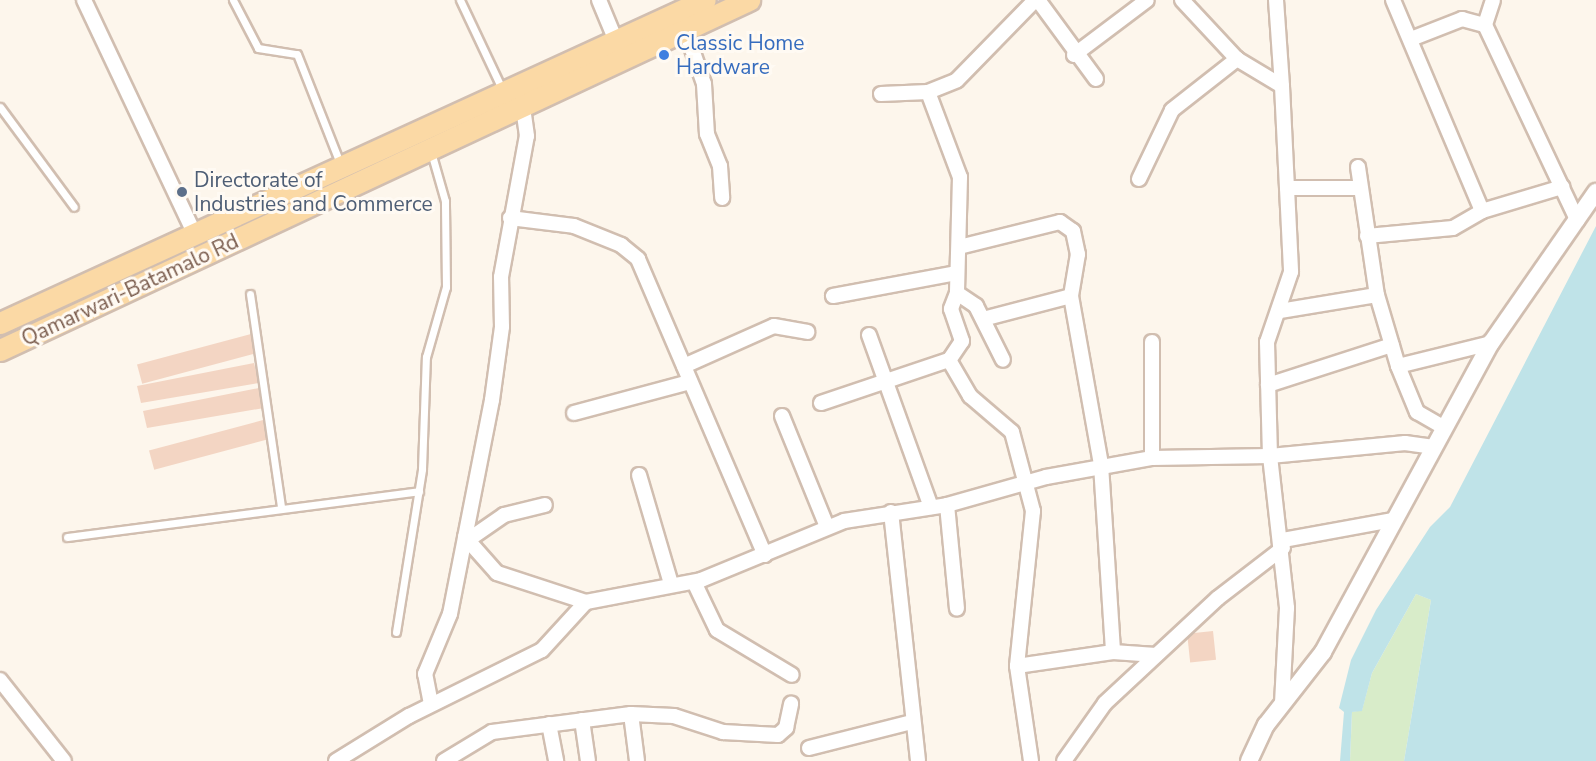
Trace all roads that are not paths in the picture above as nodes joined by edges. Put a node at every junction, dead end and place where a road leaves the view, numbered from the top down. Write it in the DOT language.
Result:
graph roads {
  1 [pos="84,0"];
  2 [pos="233,0"];
  3 [pos="460,0"];
  4 [pos="599,0"];
  5 [pos="705,0"];
  6 [pos="749,0"];
  7 [pos="1037,0"];
  8 [pos="1147,0"];
  9 [pos="1182,0"];
  10 [pos="1276,0"];
  11 [pos="1393,0"];
  12 [pos="1493,0"];
  13 [pos="1485,25"];
  14 [pos="685,29"];
  15 [pos="1411,39"];
  16 [pos="616,41"];
  17 [pos="1074,55"];
  18 [pos="1237,59"];
  19 [pos="1096,79"];
  20 [pos="1282,86"];
  21 [pos="503,91"];
  22 [pos="928,92"];
  23 [pos="881,94"];
  24 [pos="0,106"];
  25 [pos="523,106"];
  26 [pos="430,149"];
  27 [pos="341,165"];
  28 [pos="1358,167"];
  29 [pos="1138,179"];
  30 [pos="1562,187"];
  31 [pos="1287,188"];
  32 [pos="1359,188"];
  33 [pos="1596,192"];
  34 [pos="722,198"];
  35 [pos="74,207"];
  36 [pos="1482,211"];
  37 [pos="510,218"];
  38 [pos="1576,220"];
  39 [pos="194,233"];
  40 [pos="1367,236"];
  41 [pos="959,247"];
  42 [pos="195,259"];
  43 [pos="956,273"];
  44 [pos="957,293"];
  45 [pos="250,294"];
  46 [pos="1377,295"];
  47 [pos="833,296"];
  48 [pos="1071,296"];
  49 [pos="1280,311"];
  50 [pos="983,320"];
  51 [pos="0,323"];
  52 [pos="807,332"];
  53 [pos="869,335"];
  54 [pos="1152,342"];
  55 [pos="1491,343"];
  56 [pos="1392,345"];
  57 [pos="0,350"];
  58 [pos="949,360"];
  59 [pos="1003,360"];
  60 [pos="684,366"];
  61 [pos="1398,366"];
  62 [pos="886,379"];
  63 [pos="690,382"];
  64 [pos="1268,385"];
  65 [pos="821,403"];
  66 [pos="574,412"];
  67 [pos="782,416"];
  68 [pos="1445,428"];
  69 [pos="1434,447"];
  70 [pos="1270,456"];
  71 [pos="1152,458"];
  72 [pos="1101,465"];
  73 [pos="639,475"];
  74 [pos="1028,483"];
  75 [pos="419,491"];
  76 [pos="946,505"];
  77 [pos="281,506"];
  78 [pos="545,506"];
  79 [pos="932,507"];
  80 [pos="891,512"];
  81 [pos="1393,520"];
  82 [pos="827,527"];
  83 [pos="68,537"];
  84 [pos="466,539"];
  85 [pos="1283,544"];
  86 [pos="765,555"];
  87 [pos="694,582"];
  88 [pos="671,584"];
  89 [pos="586,602"];
  90 [pos="957,609"];
  91 [pos="396,632"];
  92 [pos="1113,652"];
  93 [pos="1156,655"];
  94 [pos="1017,666"];
  95 [pos="792,675"];
  96 [pos="0,680"];
  97 [pos="431,704"];
  98 [pos="791,704"];
  99 [pos="1282,705"];
  100 [pos="631,714"];
  101 [pos="582,720"];
  102 [pos="912,722"];
  103 [pos="549,724"];
  104 [pos="809,748"];
  105 [pos="64,761"];
  106 [pos="336,761"];
  107 [pos="444,761"];
  108 [pos="556,761"];
  109 [pos="588,761"];
  110 [pos="637,761"];
  111 [pos="918,761"];
  112 [pos="1030,761"];
  113 [pos="1064,761"];
  114 [pos="1248,761"];
  1 -- 39 [label="street"];
  2 -- 27 [label="lane"];
  3 -- 21 [label="lane"];
  4 -- 16 [label="street"];
  5 -- 16 [label="main road, Qamarwari-Batamalo Rd"];
  6 -- 14 [label="main road, Qamarwari-Batamalo Rd"];
  7 -- 17 [label="street"];
  7 -- 22 [label="street"];
  8 -- 17 [label="street"];
  9 -- 18 [label="street"];
  10 -- 20 [label="street"];
  11 -- 15 [label="street"];
  12 -- 13 [label="street"];
  13 -- 15 [label="street"];
  13 -- 30 [label="street"];
  14 -- 25 [label="main road, Qamarwari-Batamalo Rd"];
  14 -- 34 [label="street"];
  15 -- 36 [label="street"];
  16 -- 21 [label="main road, Qamarwari-Batamalo Rd"];
  17 -- 19 [label="street"];
  18 -- 20 [label="street"];
  18 -- 29 [label="street"];
  20 -- 31 [label="street"];
  21 -- 27 [label="main road, Qamarwari-Batamalo Rd"];
  22 -- 23 [label="street"];
  22 -- 41 [label="street"];
  24 -- 35 [label="lane"];
  25 -- 26 [label="main road, Qamarwari-Batamalo Rd"];
  25 -- 37 [label="street"];
  26 -- 42 [label="main road, Qamarwari-Batamalo Rd"];
  26 -- 75 [label="lane"];
  27 -- 39 [label="main road, Qamarwari-Batamalo Rd"];
  28 -- 32 [label="street"];
  30 -- 36 [label="street"];
  30 -- 38 [label="street"];
  31 -- 32 [label="street"];
  31 -- 49 [label="street"];
  32 -- 40 [label="street"];
  33 -- 38 [label="street"];
  36 -- 40 [label="street"];
  37 -- 60 [label="street"];
  37 -- 84 [label="street"];
  38 -- 55 [label="street"];
  39 -- 42 [label="main road"];
  39 -- 51 [label="main road, Qamarwari-Batamalo Rd"];
  40 -- 46 [label="street"];
  41 -- 43 [label="street"];
  41 -- 48 [label="street"];
  42 -- 57 [label="main road, Qamarwari-Batamalo Rd"];
  43 -- 44 [label="street"];
  43 -- 47 [label="street"];
  44 -- 50 [label="street"];
  44 -- 58 [label="street"];
  45 -- 77 [label="lane"];
  46 -- 49 [label="street"];
  46 -- 56 [label="street"];
  48 -- 50 [label="street"];
  48 -- 72 [label="street"];
  49 -- 64 [label="street"];
  50 -- 59 [label="street"];
  52 -- 60 [label="street"];
  53 -- 62 [label="street"];
  54 -- 71 [label="street"];
  55 -- 61 [label="street"];
  55 -- 68 [label="street"];
  56 -- 61 [label="street"];
  56 -- 64 [label="street"];
  58 -- 62 [label="street"];
  58 -- 74 [label="street"];
  60 -- 63 [label="street"];
  61 -- 68 [label="street"];
  62 -- 65 [label="street"];
  62 -- 79 [label="street"];
  63 -- 66 [label="street"];
  63 -- 86 [label="street"];
  64 -- 70 [label="street"];
  67 -- 82 [label="street"];
  68 -- 69 [label="street"];
  69 -- 70 [label="street"];
  69 -- 81 [label="street"];
  70 -- 71 [label="street"];
  70 -- 85 [label="street"];
  71 -- 72 [label="street"];
  72 -- 74 [label="street"];
  72 -- 92 [label="street"];
  73 -- 88 [label="street"];
  74 -- 76 [label="street"];
  74 -- 94 [label="street"];
  75 -- 77 [label="lane"];
  75 -- 91 [label="lane"];
  76 -- 79 [label="street"];
  76 -- 90 [label="street"];
  77 -- 83 [label="lane"];
  78 -- 84 [label="street"];
  79 -- 80 [label="street"];
  80 -- 82 [label="street"];
  80 -- 102 [label="street"];
  81 -- 85 [label="street"];
  81 -- 99 [label="street"];
  82 -- 86 [label="street"];
  84 -- 89 [label="street"];
  84 -- 97 [label="street"];
  85 -- 93 [label="street"];
  85 -- 99 [label="street"];
  86 -- 87 [label="street"];
  87 -- 88 [label="street"];
  87 -- 95 [label="street"];
  88 -- 89 [label="street"];
  89 -- 97 [label="street"];
  92 -- 93 [label="street"];
  92 -- 94 [label="street"];
  93 -- 113 [label="street"];
  94 -- 112 [label="street"];
  96 -- 105 [label="street"];
  97 -- 106 [label="street"];
  98 -- 100 [label="street"];
  99 -- 114 [label="street"];
  100 -- 101 [label="street"];
  100 -- 110 [label="street"];
  101 -- 103 [label="street"];
  101 -- 109 [label="street"];
  102 -- 104 [label="street"];
  102 -- 111 [label="street"];
  103 -- 107 [label="street"];
  103 -- 108 [label="street"];
}
